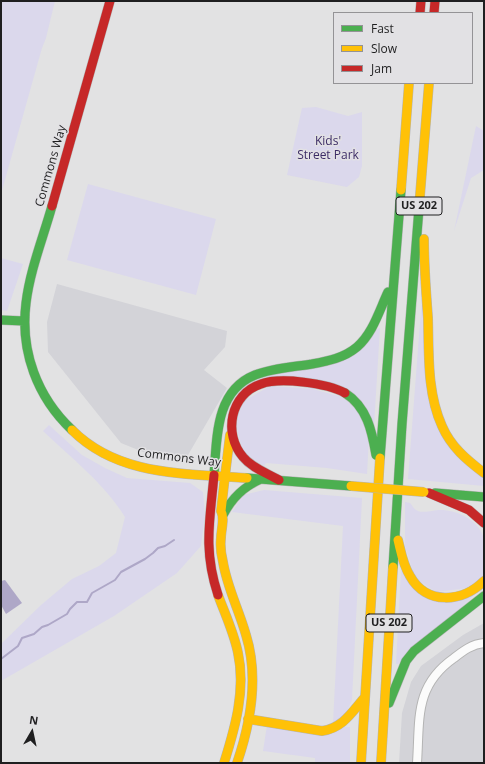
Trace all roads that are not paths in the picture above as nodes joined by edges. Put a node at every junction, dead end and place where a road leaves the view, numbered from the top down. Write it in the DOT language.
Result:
graph roads {
  1 [pos="110,1"];
  2 [pos="413,1"];
  3 [pos="421,1"];
  4 [pos="435,1"];
  5 [pos="413,12"];
  6 [pos="420,12"];
  7 [pos="434,12"];
  8 [pos="409,84"];
  9 [pos="429,84"];
  10 [pos="421,182"];
  11 [pos="393,283"];
  12 [pos="1,320"];
  13 [pos="24,321"];
  14 [pos="230,433"];
  15 [pos="484,473"];
  16 [pos="379,474"];
  17 [pos="214,475"];
  18 [pos="225,476"];
  19 [pos="262,478"];
  20 [pos="279,480"];
  21 [pos="426,492"];
  22 [pos="484,497"];
  23 [pos="223,515"];
  24 [pos="484,523"];
  25 [pos="395,528"];
  26 [pos="484,581"];
  27 [pos="484,596"];
  28 [pos="484,643"];
  29 [pos="365,697"];
  30 [pos="248,718"];
  31 [pos="383,719"];
  32 [pos="224,763"];
  33 [pos="237,763"];
  34 [pos="361,763"];
  35 [pos="381,763"];
  36 [pos="417,763"];
  1 -- 13 [label="main road, Commons Way"];
  2 -- 5 [label="main road"];
  3 -- 6 [label="main road"];
  4 -- 7 [label="main road"];
  8 -- 11 [label="main road, US 202"];
  9 -- 10 [label="main road, US 202"];
  10 -- 15 [label="main road"];
  10 -- 25 [label="main road, US 202"];
  11 -- 16 [label="main road, US 202"];
  11 -- 17 [label="main road"];
  12 -- 13 [label="main road"];
  13 -- 17 [label="main road, Commons Way"];
  14 -- 16 [label="main road"];
  14 -- 18 [label="main road"];
  14 -- 20 [label="main road"];
  16 -- 29 [label="main road, US 202"];
  17 -- 18 [label="main road, Commons Way"];
  17 -- 32 [label="main road"];
  18 -- 19 [label="main road, Commons Way"];
  18 -- 23 [label="main road"];
  19 -- 20 [label="main road, Commons Way"];
  19 -- 23 [label="main road"];
  20 -- 21 [label="main road, Commons Way, bridge"];
  21 -- 22 [label="main road, Commons Way"];
  21 -- 24 [label="main road"];
  23 -- 30 [label="main road"];
  25 -- 26 [label="main road"];
  25 -- 31 [label="main road, US 202"];
  27 -- 31 [label="main road"];
  28 -- 36 [label="street"];
  29 -- 30 [label="main road"];
  29 -- 34 [label="main road, US 202"];
  30 -- 33 [label="main road"];
  31 -- 35 [label="main road, US 202"];
}
